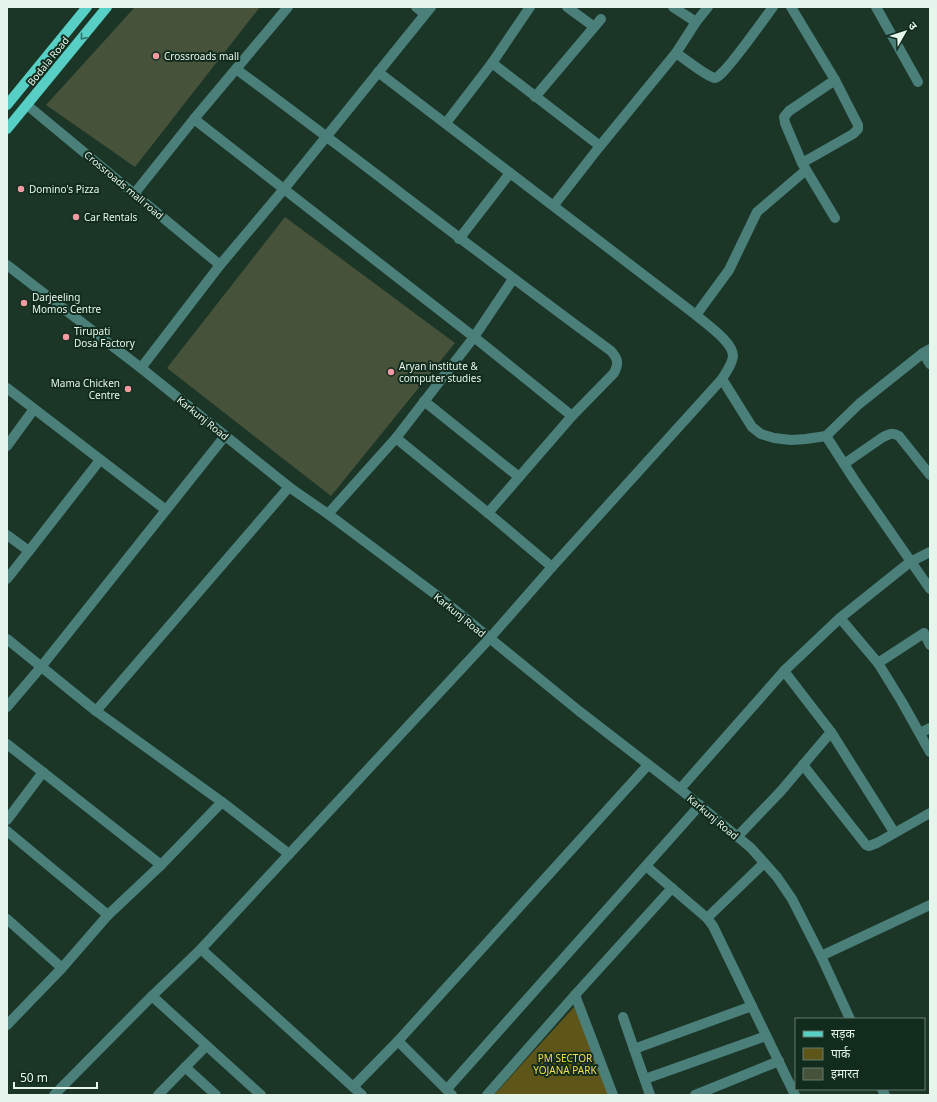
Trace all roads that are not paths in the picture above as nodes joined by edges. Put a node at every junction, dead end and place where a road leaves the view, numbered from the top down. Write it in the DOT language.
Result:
graph roads {
  1 [pos="87,7"];
  2 [pos="107,7"];
  3 [pos="288,7"];
  4 [pos="416,7"];
  5 [pos="530,7"];
  6 [pos="567,7"];
  7 [pos="673,7"];
  8 [pos="708,7"];
  9 [pos="773,7"];
  10 [pos="791,7"];
  11 [pos="876,7"];
  12 [pos="428,10"];
  13 [pos="696,22"];
  14 [pos="676,53"];
  15 [pos="492,63"];
  16 [pos="236,69"];
  17 [pos="378,72"];
  18 [pos="835,80"];
  19 [pos="918,82"];
  20 [pos="535,97"];
  21 [pos="7,105"];
  22 [pos="28,105"];
  23 [pos="194,119"];
  24 [pos="446,123"];
  25 [pos="8,128"];
  26 [pos="326,136"];
  27 [pos="600,146"];
  28 [pos="804,167"];
  29 [pos="510,173"];
  30 [pos="284,188"];
  31 [pos="134,194"];
  32 [pos="554,205"];
  33 [pos="835,218"];
  34 [pos="459,238"];
  35 [pos="220,265"];
  36 [pos="8,267"];
  37 [pos="513,279"];
  38 [pos="696,315"];
  39 [pos="474,338"];
  40 [pos="926,351"];
  41 [pos="930,364"];
  42 [pos="141,368"];
  43 [pos="722,379"];
  44 [pos="7,388"];
  45 [pos="424,401"];
  46 [pos="34,409"];
  47 [pos="572,416"];
  48 [pos="225,436"];
  49 [pos="826,436"];
  50 [pos="396,438"];
  51 [pos="7,446"];
  52 [pos="100,460"];
  53 [pos="844,464"];
  54 [pos="930,475"];
  55 [pos="518,477"];
  56 [pos="289,487"];
  57 [pos="166,510"];
  58 [pos="488,513"];
  59 [pos="328,514"];
  60 [pos="7,535"];
  61 [pos="29,551"];
  62 [pos="930,552"];
  63 [pos="910,562"];
  64 [pos="552,567"];
  65 [pos="7,580"];
  66 [pos="930,589"];
  67 [pos="840,618"];
  68 [pos="927,630"];
  69 [pos="490,639"];
  70 [pos="7,640"];
  71 [pos="930,645"];
  72 [pos="878,663"];
  73 [pos="41,667"];
  74 [pos="784,671"];
  75 [pos="7,707"];
  76 [pos="96,711"];
  77 [pos="930,728"];
  78 [pos="831,732"];
  79 [pos="920,733"];
  80 [pos="7,744"];
  81 [pos="930,752"];
  82 [pos="648,765"];
  83 [pos="803,765"];
  84 [pos="43,772"];
  85 [pos="680,789"];
  86 [pos="222,802"];
  87 [pos="700,805"];
  88 [pos="930,813"];
  89 [pos="7,820"];
  90 [pos="7,831"];
  91 [pos="894,832"];
  92 [pos="737,837"];
  93 [pos="289,854"];
  94 [pos="764,863"];
  95 [pos="161,865"];
  96 [pos="646,866"];
  97 [pos="672,888"];
  98 [pos="930,906"];
  99 [pos="108,915"];
  100 [pos="707,918"];
  101 [pos="7,919"];
  102 [pos="201,949"];
  103 [pos="821,956"];
  104 [pos="62,968"];
  105 [pos="575,995"];
  106 [pos="152,996"];
  107 [pos="752,1006"];
  108 [pos="623,1017"];
  109 [pos="850,1018"];
  110 [pos="7,1025"];
  111 [pos="766,1036"];
  112 [pos="398,1041"];
  113 [pos="206,1046"];
  114 [pos="634,1049"];
  115 [pos="779,1061"];
  116 [pos="185,1067"];
  117 [pos="645,1079"];
  118 [pos="353,1087"];
  119 [pos="449,1092"];
  120 [pos="54,1095"];
  121 [pos="158,1095"];
  122 [pos="216,1095"];
  123 [pos="261,1095"];
  124 [pos="362,1095"];
  125 [pos="487,1095"];
  126 [pos="613,1095"];
  127 [pos="650,1095"];
  128 [pos="694,1095"];
  129 [pos="795,1095"];
  1 -- 21 [label="main road, Bodala Road"];
  2 -- 22 [label="main road, Bodala Road, one-way"];
  3 -- 16 [label="street"];
  4 -- 12 [label="street"];
  5 -- 15 [label="street"];
  6 -- 20 [label="street"];
  7 -- 13 [label="street"];
  8 -- 13 [label="street"];
  9 -- 14 [label="street"];
  10 -- 18 [label="street"];
  11 -- 19 [label="street"];
  12 -- 17 [label="street"];
  13 -- 14 [label="street"];
  14 -- 27 [label="street"];
  15 -- 20 [label="street"];
  15 -- 24 [label="street"];
  16 -- 23 [label="street"];
  16 -- 26 [label="street"];
  17 -- 24 [label="street"];
  17 -- 26 [label="street"];
  18 -- 28 [label="street"];
  18 -- 28 [label="street"];
  20 -- 27 [label="street"];
  22 -- 25 [label="main road, Bodala Road"];
  22 -- 31 [label="street, Crossroads mall road"];
  23 -- 30 [label="street"];
  23 -- 31 [label="street"];
  24 -- 29 [label="street"];
  26 -- 30 [label="street"];
  26 -- 34 [label="street"];
  27 -- 32 [label="street"];
  28 -- 33 [label="street"];
  28 -- 38 [label="street"];
  29 -- 32 [label="street"];
  29 -- 34 [label="street"];
  30 -- 35 [label="street"];
  30 -- 39 [label="street"];
  31 -- 35 [label="street, Crossroads mall road"];
  32 -- 38 [label="street"];
  34 -- 37 [label="street"];
  35 -- 42 [label="street"];
  36 -- 42 [label="street, Karkunj Road"];
  37 -- 39 [label="street"];
  37 -- 47 [label="street"];
  38 -- 43 [label="street"];
  39 -- 45 [label="street"];
  39 -- 47 [label="street"];
  40 -- 41 [label="street"];
  40 -- 49 [label="street"];
  42 -- 48 [label="street, Karkunj Road"];
  43 -- 49 [label="street"];
  43 -- 64 [label="street"];
  44 -- 46 [label="street"];
  45 -- 50 [label="street"];
  45 -- 55 [label="street"];
  46 -- 51 [label="street"];
  46 -- 52 [label="street"];
  47 -- 55 [label="street"];
  48 -- 56 [label="street, Karkunj Road"];
  48 -- 57 [label="street"];
  49 -- 53 [label="street"];
  50 -- 58 [label="street"];
  50 -- 59 [label="street"];
  52 -- 57 [label="street"];
  52 -- 61 [label="street"];
  53 -- 54 [label="street"];
  53 -- 63 [label="street"];
  55 -- 58 [label="street"];
  56 -- 59 [label="street, Karkunj Road"];
  56 -- 76 [label="street"];
  57 -- 73 [label="street"];
  58 -- 64 [label="street"];
  59 -- 69 [label="street, Karkunj Road"];
  60 -- 61 [label="street"];
  61 -- 65 [label="street"];
  62 -- 63 [label="street"];
  63 -- 66 [label="street"];
  63 -- 67 [label="street"];
  64 -- 69 [label="street"];
  67 -- 72 [label="street"];
  67 -- 74 [label="street"];
  68 -- 71 [label="street"];
  68 -- 72 [label="street"];
  69 -- 82 [label="street, Karkunj Road"];
  69 -- 93 [label="street"];
  70 -- 73 [label="street"];
  72 -- 79 [label="street"];
  73 -- 75 [label="street"];
  73 -- 76 [label="street"];
  74 -- 78 [label="street"];
  74 -- 85 [label="street"];
  76 -- 86 [label="street"];
  77 -- 79 [label="street"];
  78 -- 83 [label="street"];
  78 -- 91 [label="street"];
  79 -- 81 [label="street"];
  80 -- 84 [label="street"];
  82 -- 85 [label="street, Karkunj Road"];
  82 -- 112 [label="street"];
  83 -- 91 [label="street"];
  83 -- 92 [label="street"];
  84 -- 89 [label="street"];
  84 -- 95 [label="street"];
  85 -- 87 [label="street, Karkunj Road"];
  86 -- 93 [label="street"];
  86 -- 95 [label="street"];
  87 -- 92 [label="street, Karkunj Road"];
  87 -- 96 [label="street"];
  88 -- 91 [label="street"];
  90 -- 99 [label="street"];
  92 -- 94 [label="street, Karkunj Road"];
  93 -- 102 [label="street"];
  94 -- 100 [label="street"];
  94 -- 103 [label="street, Karkunj Road"];
  95 -- 99 [label="street"];
  96 -- 97 [label="street"];
  96 -- 119 [label="street"];
  97 -- 100 [label="street"];
  97 -- 105 [label="street"];
  98 -- 103 [label="street"];
  99 -- 104 [label="street"];
  100 -- 107 [label="street"];
  101 -- 104 [label="street"];
  102 -- 106 [label="street"];
  102 -- 118 [label="street"];
  103 -- 109 [label="street, Karkunj Road"];
  104 -- 110 [label="street"];
  105 -- 125 [label="street"];
  105 -- 126 [label="street"];
  106 -- 113 [label="street"];
  106 -- 120 [label="street"];
  107 -- 111 [label="street"];
  107 -- 114 [label="street"];
  108 -- 114 [label="street"];
  111 -- 115 [label="street"];
  111 -- 117 [label="street"];
  112 -- 118 [label="street"];
  112 -- 119 [label="street"];
  113 -- 116 [label="street"];
  113 -- 123 [label="street"];
  114 -- 117 [label="street"];
  115 -- 128 [label="street"];
  115 -- 129 [label="street"];
  116 -- 121 [label="street"];
  116 -- 122 [label="street"];
  117 -- 127 [label="street"];
  118 -- 124 [label="street"];
}
